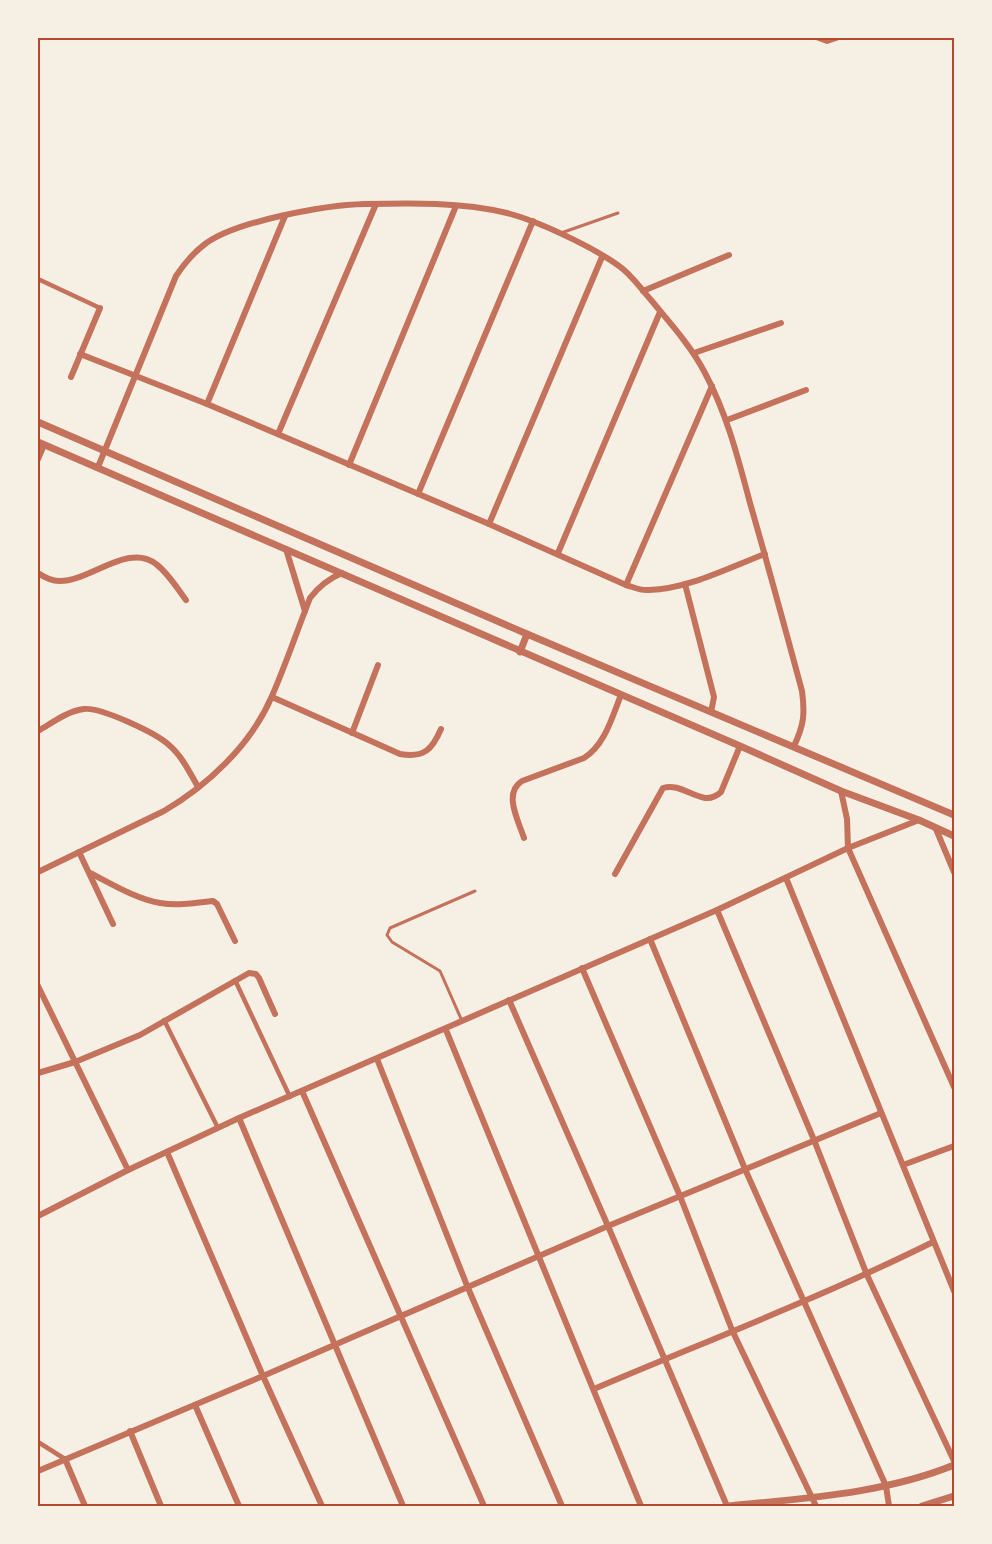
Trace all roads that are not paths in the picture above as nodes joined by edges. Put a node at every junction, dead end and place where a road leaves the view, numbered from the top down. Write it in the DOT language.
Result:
graph roads {
  1 [pos="819,38"];
  2 [pos="836,38"];
  3 [pos="376,204"];
  4 [pos="456,206"];
  5 [pos="618,213"];
  6 [pos="285,216"];
  7 [pos="533,221"];
  8 [pos="559,234"];
  9 [pos="729,255"];
  10 [pos="602,256"];
  11 [pos="38,279"];
  12 [pos="643,291"];
  13 [pos="100,308"];
  14 [pos="660,312"];
  15 [pos="781,323"];
  16 [pos="694,353"];
  17 [pos="80,354"];
  18 [pos="135,375"];
  19 [pos="71,377"];
  20 [pos="712,386"];
  21 [pos="806,390"];
  22 [pos="207,404"];
  23 [pos="727,420"];
  24 [pos="38,423"];
  25 [pos="279,434"];
  26 [pos="41,444"];
  27 [pos="104,452"];
  28 [pos="38,459"];
  29 [pos="349,465"];
  30 [pos="98,467"];
  31 [pos="418,494"];
  32 [pos="489,524"];
  33 [pos="286,549"];
  34 [pos="558,554"];
  35 [pos="765,554"];
  36 [pos="38,573"];
  37 [pos="342,573"];
  38 [pos="685,584"];
  39 [pos="626,585"];
  40 [pos="186,600"];
  41 [pos="305,611"];
  42 [pos="527,634"];
  43 [pos="520,652"];
  44 [pos="378,665"];
  45 [pos="621,695"];
  46 [pos="272,697"];
  47 [pos="711,712"];
  48 [pos="39,728"];
  49 [pos="441,729"];
  50 [pos="352,733"];
  51 [pos="740,746"];
  52 [pos="794,746"];
  53 [pos="198,787"];
  54 [pos="841,791"];
  55 [pos="954,815"];
  56 [pos="919,820"];
  57 [pos="936,829"];
  58 [pos="954,836"];
  59 [pos="524,838"];
  60 [pos="848,848"];
  61 [pos="79,852"];
  62 [pos="38,872"];
  63 [pos="954,872"];
  64 [pos="90,873"];
  65 [pos="615,874"];
  66 [pos="786,878"];
  67 [pos="475,891"];
  68 [pos="717,910"];
  69 [pos="113,924"];
  70 [pos="650,939"];
  71 [pos="235,941"];
  72 [pos="582,968"];
  73 [pos="235,980"];
  74 [pos="38,986"];
  75 [pos="509,1000"];
  76 [pos="275,1014"];
  77 [pos="164,1020"];
  78 [pos="462,1023"];
  79 [pos="446,1030"];
  80 [pos="377,1059"];
  81 [pos="75,1062"];
  82 [pos="38,1073"];
  83 [pos="954,1087"];
  84 [pos="302,1091"];
  85 [pos="290,1097"];
  86 [pos="881,1113"];
  87 [pos="239,1118"];
  88 [pos="218,1128"];
  89 [pos="814,1140"];
  90 [pos="954,1146"];
  91 [pos="167,1152"];
  92 [pos="903,1166"];
  93 [pos="745,1169"];
  94 [pos="128,1170"];
  95 [pos="680,1196"];
  96 [pos="38,1216"];
  97 [pos="608,1226"];
  98 [pos="933,1242"];
  99 [pos="538,1257"];
  100 [pos="867,1275"];
  101 [pos="468,1288"];
  102 [pos="954,1291"];
  103 [pos="803,1303"];
  104 [pos="401,1317"];
  105 [pos="732,1330"];
  106 [pos="335,1345"];
  107 [pos="664,1359"];
  108 [pos="263,1376"];
  109 [pos="594,1389"];
  110 [pos="195,1405"];
  111 [pos="129,1431"];
  112 [pos="38,1442"];
  113 [pos="65,1459"];
  114 [pos="954,1463"];
  115 [pos="38,1471"];
  116 [pos="885,1486"];
  117 [pos="954,1496"];
  118 [pos="812,1498"];
  119 [pos="84,1506"];
  120 [pos="161,1506"];
  121 [pos="239,1506"];
  122 [pos="322,1506"];
  123 [pos="403,1506"];
  124 [pos="484,1506"];
  125 [pos="562,1506"];
  126 [pos="641,1506"];
  127 [pos="728,1506"];
  128 [pos="816,1506"];
  129 [pos="889,1506"];
  130 [pos="922,1506"];
  1 -- 2 [label="street"];
  3 -- 4 [label="street"];
  3 -- 6 [label="street"];
  3 -- 25 [label="street"];
  4 -- 7 [label="street"];
  4 -- 29 [label="street"];
  5 -- 8 [label="lane"];
  6 -- 18 [label="street"];
  6 -- 22 [label="street"];
  7 -- 8 [label="street"];
  7 -- 31 [label="street"];
  8 -- 10 [label="street"];
  9 -- 12 [label="street"];
  10 -- 12 [label="street"];
  10 -- 32 [label="street"];
  11 -- 13 [label="street"];
  12 -- 14 [label="street"];
  13 -- 17 [label="street"];
  14 -- 16 [label="street"];
  14 -- 34 [label="street"];
  15 -- 16 [label="street"];
  16 -- 20 [label="street"];
  17 -- 18 [label="street"];
  17 -- 19 [label="street"];
  18 -- 22 [label="street"];
  18 -- 27 [label="street"];
  20 -- 23 [label="street"];
  20 -- 39 [label="street"];
  21 -- 23 [label="street"];
  22 -- 25 [label="street"];
  23 -- 35 [label="street"];
  24 -- 27 [label="street"];
  25 -- 29 [label="street"];
  26 -- 28 [label="street"];
  26 -- 30 [label="street"];
  27 -- 30 [label="street"];
  27 -- 42 [label="street"];
  29 -- 31 [label="street"];
  30 -- 33 [label="street"];
  31 -- 32 [label="street"];
  32 -- 34 [label="street"];
  33 -- 37 [label="street"];
  33 -- 41 [label="street"];
  34 -- 39 [label="street"];
  35 -- 38 [label="street"];
  35 -- 52 [label="street"];
  36 -- 40 [label="street"];
  37 -- 41 [label="street"];
  37 -- 43 [label="street"];
  38 -- 39 [label="street"];
  38 -- 47 [label="street"];
  41 -- 46 [label="street"];
  42 -- 43 [label="street"];
  42 -- 47 [label="street"];
  43 -- 45 [label="street"];
  44 -- 50 [label="street"];
  45 -- 51 [label="street"];
  45 -- 59 [label="street"];
  46 -- 50 [label="street"];
  46 -- 53 [label="street"];
  47 -- 52 [label="street"];
  48 -- 53 [label="street"];
  49 -- 50 [label="street"];
  51 -- 54 [label="street"];
  51 -- 65 [label="street"];
  52 -- 55 [label="street"];
  53 -- 61 [label="street"];
  54 -- 56 [label="street"];
  54 -- 60 [label="street"];
  56 -- 57 [label="street"];
  56 -- 60 [label="street"];
  57 -- 58 [label="street"];
  57 -- 63 [label="street"];
  60 -- 66 [label="street"];
  60 -- 83 [label="street"];
  61 -- 62 [label="street"];
  61 -- 64 [label="street"];
  64 -- 69 [label="street"];
  64 -- 71 [label="street"];
  66 -- 68 [label="street"];
  66 -- 86 [label="street"];
  67 -- 78 [label="lane"];
  68 -- 70 [label="street"];
  68 -- 89 [label="street"];
  70 -- 72 [label="street"];
  70 -- 93 [label="street"];
  72 -- 75 [label="street"];
  72 -- 95 [label="street"];
  73 -- 76 [label="street"];
  73 -- 77 [label="street"];
  73 -- 85 [label="street"];
  74 -- 81 [label="street"];
  75 -- 78 [label="street"];
  75 -- 97 [label="street"];
  77 -- 81 [label="street"];
  77 -- 88 [label="street"];
  78 -- 79 [label="street"];
  79 -- 80 [label="street"];
  79 -- 99 [label="street"];
  80 -- 84 [label="street"];
  80 -- 101 [label="street"];
  81 -- 82 [label="street"];
  81 -- 94 [label="street"];
  84 -- 85 [label="street"];
  84 -- 104 [label="street"];
  85 -- 87 [label="street"];
  86 -- 89 [label="street"];
  86 -- 92 [label="street"];
  87 -- 88 [label="street"];
  87 -- 106 [label="street"];
  88 -- 91 [label="street"];
  89 -- 93 [label="street"];
  89 -- 100 [label="street"];
  90 -- 92 [label="street"];
  91 -- 94 [label="street"];
  91 -- 108 [label="street"];
  92 -- 98 [label="street"];
  93 -- 95 [label="street"];
  93 -- 103 [label="street"];
  94 -- 96 [label="street"];
  95 -- 97 [label="street"];
  95 -- 105 [label="street"];
  97 -- 99 [label="street"];
  97 -- 107 [label="street"];
  98 -- 100 [label="street"];
  98 -- 102 [label="street"];
  99 -- 101 [label="street"];
  99 -- 109 [label="street"];
  100 -- 103 [label="street"];
  100 -- 114 [label="street"];
  101 -- 104 [label="street"];
  101 -- 125 [label="street"];
  103 -- 105 [label="street"];
  103 -- 116 [label="street"];
  104 -- 106 [label="street"];
  104 -- 124 [label="street"];
  105 -- 107 [label="street"];
  105 -- 118 [label="street"];
  106 -- 108 [label="street"];
  106 -- 123 [label="street"];
  107 -- 109 [label="street"];
  107 -- 127 [label="street"];
  108 -- 110 [label="street"];
  108 -- 122 [label="street"];
  109 -- 126 [label="street"];
  110 -- 111 [label="street"];
  110 -- 121 [label="street"];
  111 -- 113 [label="street"];
  111 -- 120 [label="street"];
  112 -- 113 [label="street"];
  113 -- 115 [label="street"];
  113 -- 119 [label="street"];
  114 -- 116 [label="street"];
  116 -- 118 [label="street"];
  116 -- 129 [label="street"];
  117 -- 130 [label="street"];
  118 -- 127 [label="street"];
  118 -- 128 [label="street"];
}
